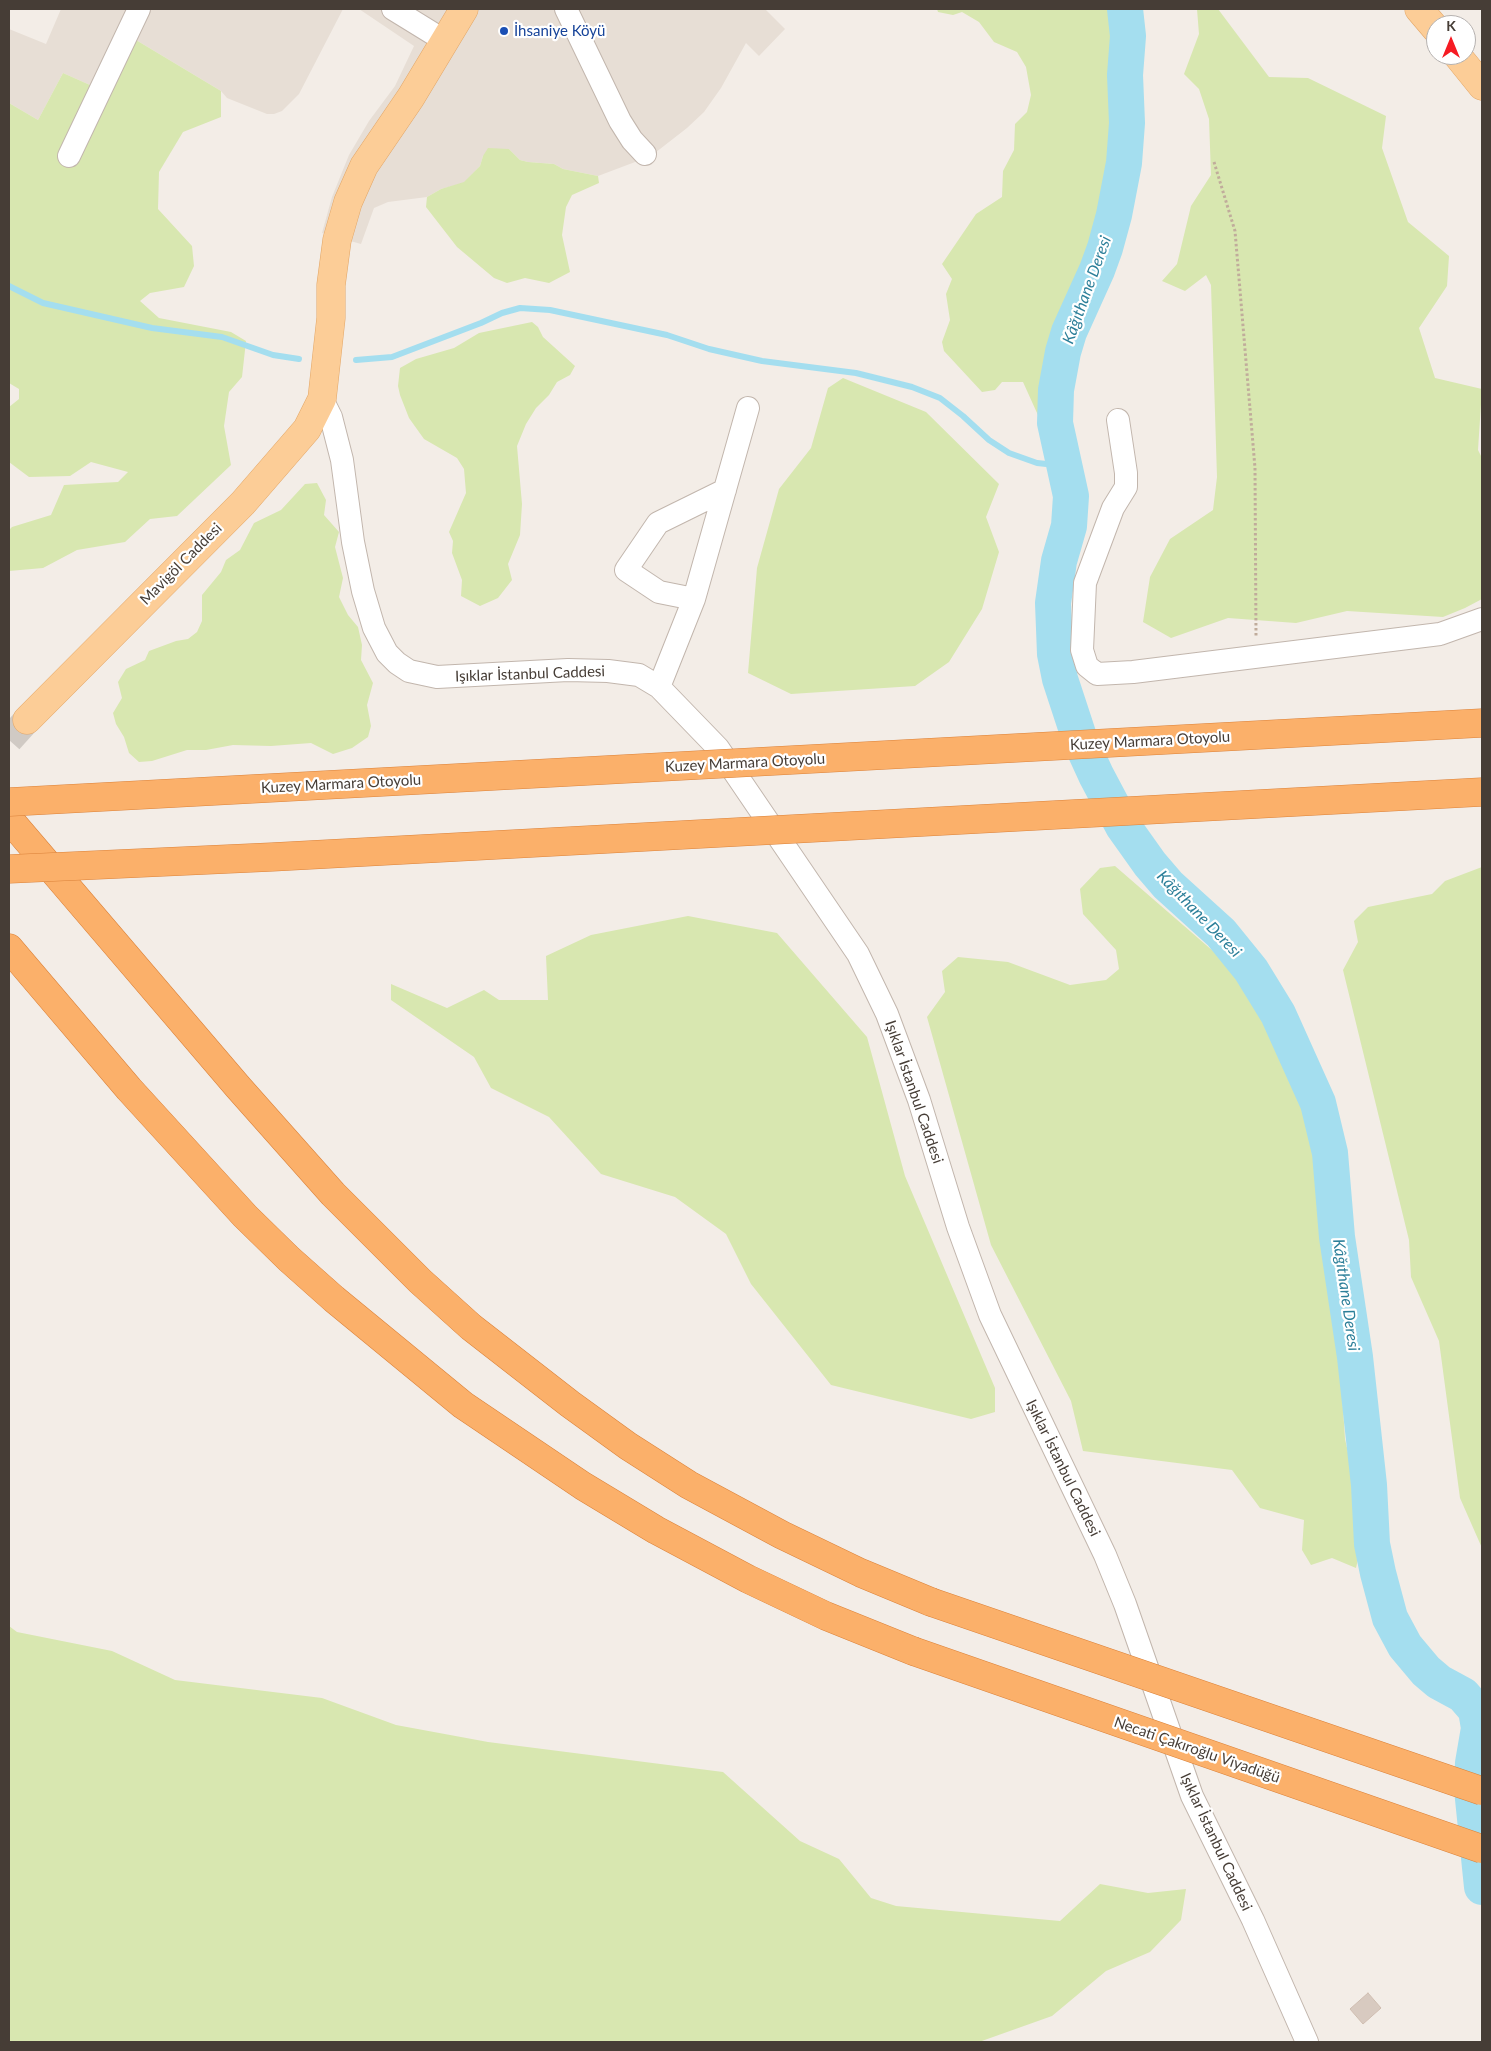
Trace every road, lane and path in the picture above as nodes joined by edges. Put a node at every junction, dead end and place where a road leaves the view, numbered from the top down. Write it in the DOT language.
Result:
graph roads {
  1 [pos="139,9"];
  2 [pos="393,9"];
  3 [pos="464,9"];
  4 [pos="566,9"];
  5 [pos="445,41"];
  6 [pos="1465,65"];
  7 [pos="1482,86"];
  8 [pos="645,154"];
  9 [pos="69,156"];
  10 [pos="1214,162"];
  11 [pos="322,399"];
  12 [pos="748,408"];
  13 [pos="1118,420"];
  14 [pos="725,490"];
  15 [pos="694,599"];
  16 [pos="1482,619"];
  17 [pos="1256,657"];
  18 [pos="659,687"];
  19 [pos="27,720"];
  20 [pos="1482,723"];
  21 [pos="1482,792"];
  22 [pos="9,802"];
  23 [pos="9,819"];
  24 [pos="9,869"];
  25 [pos="9,948"];
  26 [pos="1482,1791"];
  27 [pos="1482,1849"];
  28 [pos="1307,2042"];
  1 -- 9 [label="street"];
  2 -- 5 [label="street"];
  3 -- 5 [label="main road"];
  4 -- 8 [label="street"];
  5 -- 11 [label="main road"];
  6 -- 7 [label="main road"];
  10 -- 17 [label="path"];
  11 -- 18 [label="street, Işıklar İstanbul Caddesi"];
  11 -- 19 [label="main road, Mavigöl Caddesi"];
  12 -- 14 [label="street"];
  13 -- 17 [label="street"];
  14 -- 15 [label="street"];
  14 -- 15 [label="street"];
  15 -- 18 [label="street"];
  16 -- 17 [label="street"];
  18 -- 28 [label="street, Işıklar İstanbul Caddesi"];
  20 -- 22 [label="highway, Kuzey Marmara Otoyolu, bridge"];
  21 -- 24 [label="highway, bridge"];
  23 -- 26 [label="highway, bridge"];
  25 -- 27 [label="highway, Necati Çakıroğlu Viyadüğü, bridge"];
}
